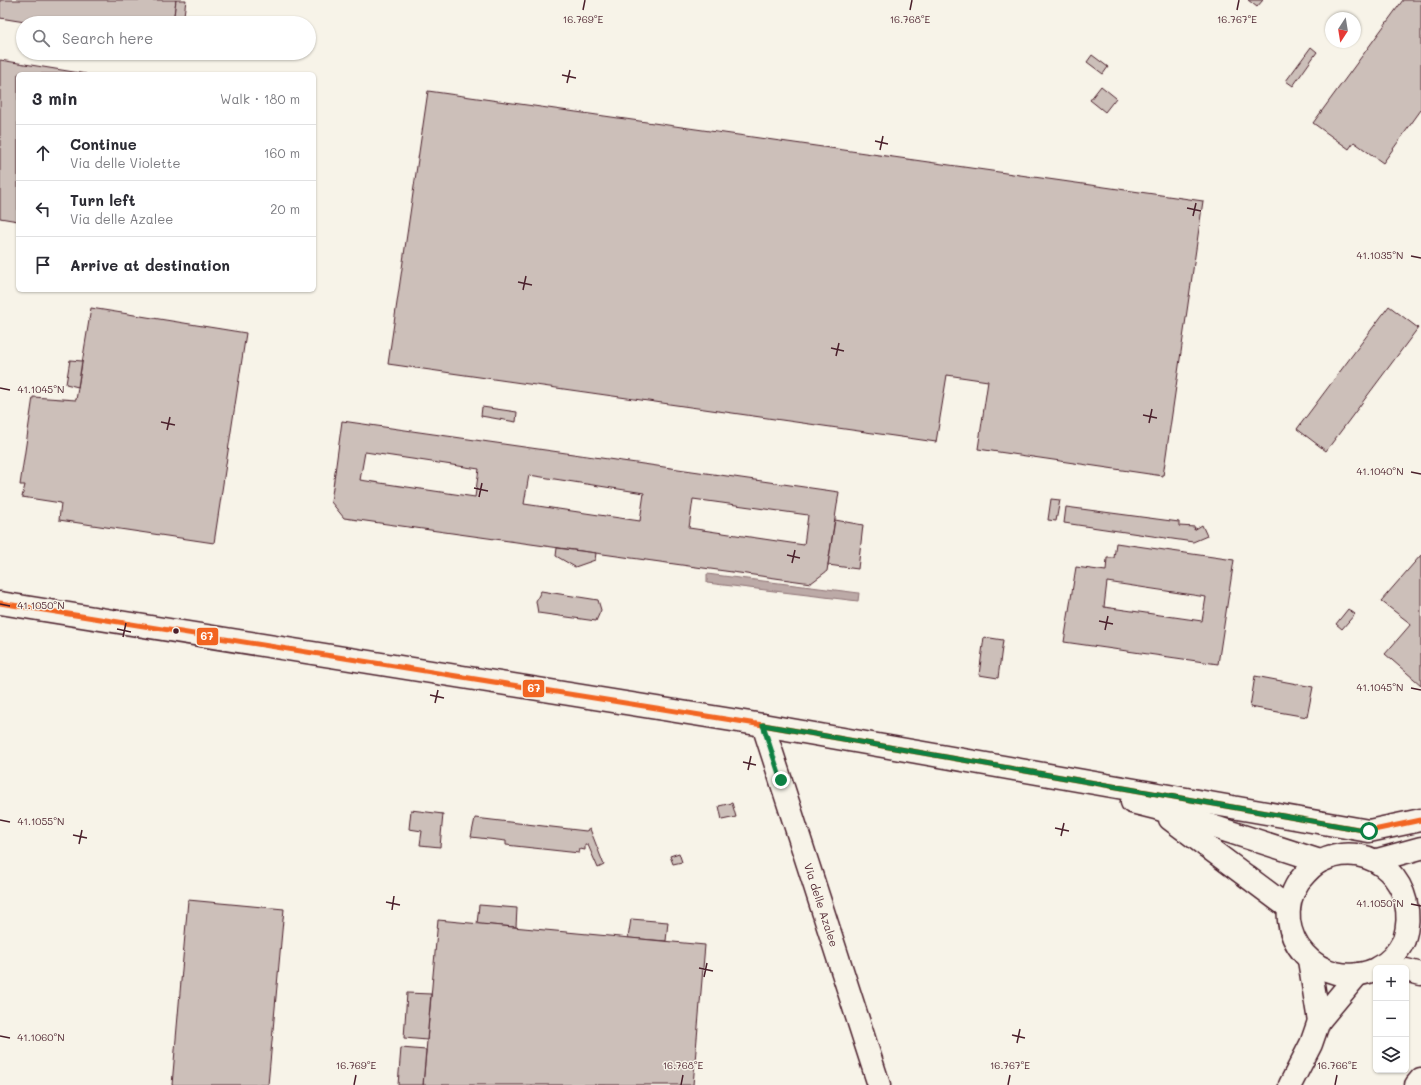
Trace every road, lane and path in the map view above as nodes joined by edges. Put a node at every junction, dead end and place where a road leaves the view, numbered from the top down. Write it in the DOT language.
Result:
graph roads {
  1 [pos="0,603"];
  2 [pos="763,725"];
  3 [pos="974,762"];
  4 [pos="1156,808"];
  5 [pos="1421,820"];
  6 [pos="1421,848"];
  7 [pos="1377,860"];
  8 [pos="1320,861"];
  9 [pos="1289,908"];
  10 [pos="1415,922"];
  11 [pos="1309,960"];
  12 [pos="1383,965"];
  13 [pos="1373,970"];
  14 [pos="1409,971"];
  15 [pos="1373,974"];
  16 [pos="1421,974"];
  17 [pos="1319,1022"];
  18 [pos="1421,1079"];
  19 [pos="879,1085"];
  20 [pos="1290,1085"];
  21 [pos="1416,1085"];
  1 -- 2 [label="street"];
  2 -- 3 [label="street"];
  2 -- 19 [label="street, Via delle Azalee"];
  3 -- 4 [label="street"];
  3 -- 5 [label="street"];
  4 -- 8 [label="street"];
  4 -- 9 [label="street"];
  6 -- 7 [label="street"];
  7 -- 8 [label="street"];
  7 -- 10 [label="street"];
  8 -- 9 [label="street"];
  9 -- 11 [label="street"];
  10 -- 12 [label="street"];
  11 -- 13 [label="street"];
  11 -- 17 [label="street"];
  14 -- 16 [label="street"];
  15 -- 17 [label="street"];
  17 -- 20 [label="street"];
  18 -- 21 [label="street"];
}
